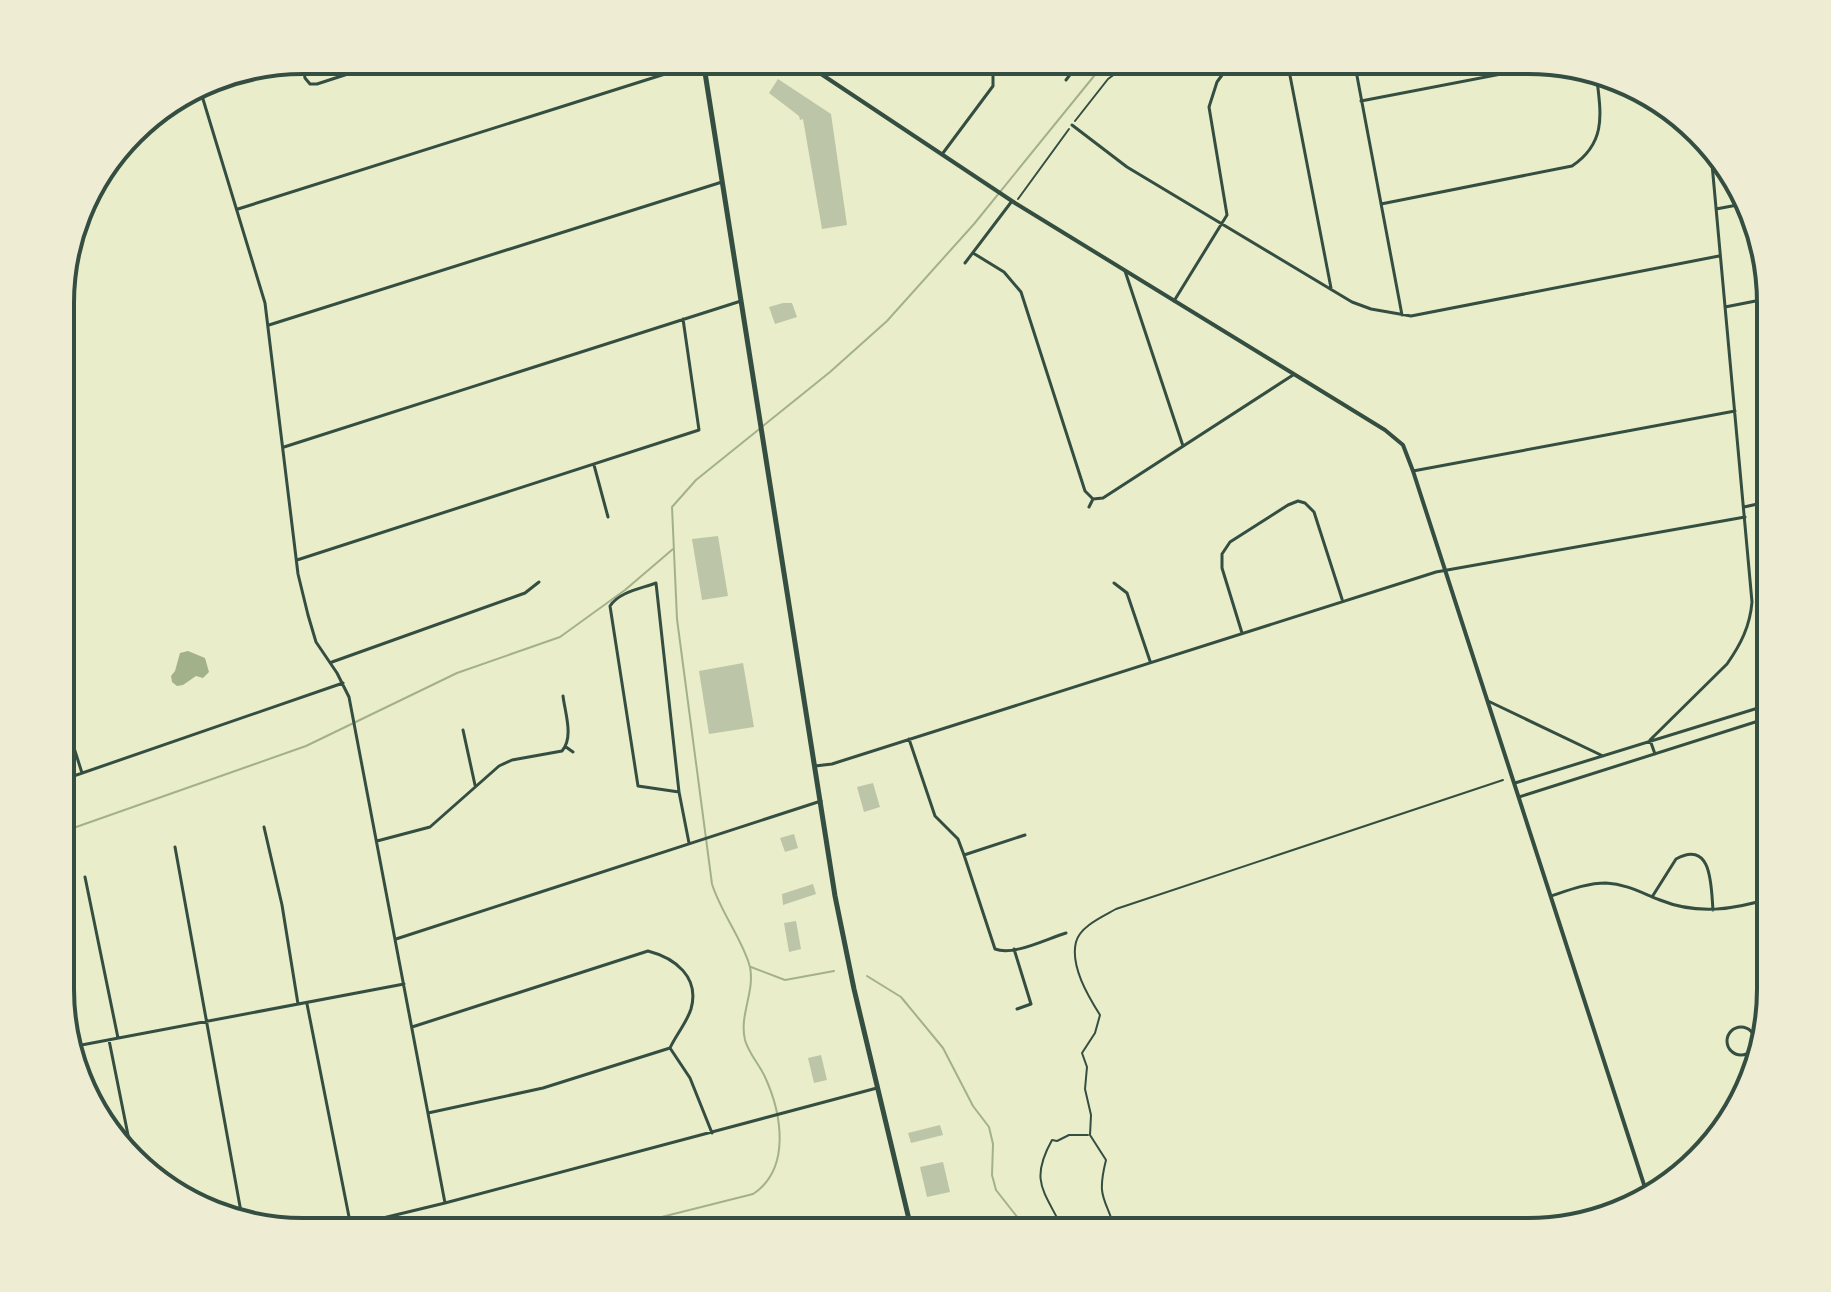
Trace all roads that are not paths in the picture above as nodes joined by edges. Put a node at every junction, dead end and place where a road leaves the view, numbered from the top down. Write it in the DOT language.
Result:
graph roads {
  1 [pos="304,74"];
  2 [pos="348,74"];
  3 [pos="662,74"];
  4 [pos="705,74"];
  5 [pos="822,74"];
  6 [pos="993,74"];
  7 [pos="1070,74"];
  8 [pos="1223,74"];
  9 [pos="1290,74"];
  10 [pos="1356,74"];
  11 [pos="1501,74"];
  12 [pos="1066,80"];
  13 [pos="1598,85"];
  14 [pos="203,97"];
  15 [pos="1361,101"];
  16 [pos="1072,125"];
  17 [pos="943,153"];
  18 [pos="1712,167"];
  19 [pos="722,182"];
  20 [pos="1010,199"];
  21 [pos="1381,204"];
  22 [pos="1735,205"];
  23 [pos="237,209"];
  24 [pos="1716,209"];
  25 [pos="1223,223"];
  26 [pos="973,253"];
  27 [pos="1719,256"];
  28 [pos="965,263"];
  29 [pos="1125,271"];
  30 [pos="1331,289"];
  31 [pos="741,301"];
  32 [pos="1174,301"];
  33 [pos="1757,301"];
  34 [pos="1725,307"];
  35 [pos="1402,315"];
  36 [pos="683,319"];
  37 [pos="269,325"];
  38 [pos="1293,375"];
  39 [pos="1735,411"];
  40 [pos="1183,446"];
  41 [pos="284,447"];
  42 [pos="594,465"];
  43 [pos="1413,471"];
  44 [pos="1093,499"];
  45 [pos="1757,504"];
  46 [pos="1089,507"];
  47 [pos="1744,507"];
  48 [pos="608,517"];
  49 [pos="1745,517"];
  50 [pos="297,560"];
  51 [pos="1446,571"];
  52 [pos="539,582"];
  53 [pos="1114,583"];
  54 [pos="1343,601"];
  55 [pos="1242,633"];
  56 [pos="1150,661"];
  57 [pos="330,663"];
  58 [pos="343,683"];
  59 [pos="563,696"];
  60 [pos="1488,701"];
  61 [pos="1757,708"];
  62 [pos="1757,721"];
  63 [pos="463,730"];
  64 [pos="909,739"];
  65 [pos="1650,740"];
  66 [pos="566,747"];
  67 [pos="74,748"];
  68 [pos="573,752"];
  69 [pos="1655,754"];
  70 [pos="1603,756"];
  71 [pos="815,766"];
  72 [pos="82,773"];
  73 [pos="74,776"];
  74 [pos="1515,783"];
  75 [pos="475,785"];
  76 [pos="679,792"];
  77 [pos="1519,797"];
  78 [pos="821,801"];
  79 [pos="264,827"];
  80 [pos="1025,835"];
  81 [pos="377,841"];
  82 [pos="692,842"];
  83 [pos="175,847"];
  84 [pos="964,855"];
  85 [pos="85,877"];
  86 [pos="1551,896"];
  87 [pos="1652,897"];
  88 [pos="1757,902"];
  89 [pos="1713,910"];
  90 [pos="1066,933"];
  91 [pos="396,939"];
  92 [pos="1014,949"];
  93 [pos="404,984"];
  94 [pos="306,1002"];
  95 [pos="298,1004"];
  96 [pos="1017,1009"];
  97 [pos="207,1022"];
  98 [pos="412,1027"];
  99 [pos="1753,1031"];
  100 [pos="118,1038"];
  101 [pos="109,1040"];
  102 [pos="81,1045"];
  103 [pos="670,1048"];
  104 [pos="1748,1052"];
  105 [pos="877,1088"];
  106 [pos="428,1113"];
  107 [pos="712,1133"];
  108 [pos="128,1137"];
  109 [pos="1644,1185"];
  110 [pos="445,1203"];
  111 [pos="240,1209"];
  112 [pos="348,1218"];
  113 [pos="383,1218"];
  114 [pos="909,1218"];
  1 -- 2 [label="street"];
  3 -- 23 [label="street"];
  4 -- 19 [label="main road"];
  5 -- 17 [label="street"];
  6 -- 17 [label="street"];
  7 -- 12 [label="street"];
  8 -- 25 [label="street"];
  9 -- 30 [label="street"];
  10 -- 15 [label="street"];
  11 -- 15 [label="street"];
  13 -- 21 [label="street"];
  14 -- 23 [label="street"];
  15 -- 21 [label="street"];
  16 -- 25 [label="street"];
  17 -- 20 [label="street"];
  18 -- 24 [label="street"];
  19 -- 31 [label="main road"];
  19 -- 37 [label="street"];
  20 -- 26 [label="street"];
  20 -- 29 [label="street"];
  21 -- 35 [label="street"];
  22 -- 24 [label="street"];
  23 -- 37 [label="street"];
  24 -- 27 [label="street"];
  25 -- 30 [label="street"];
  25 -- 32 [label="street"];
  26 -- 28 [label="street"];
  26 -- 44 [label="street"];
  27 -- 34 [label="street"];
  27 -- 35 [label="street"];
  29 -- 32 [label="street"];
  29 -- 40 [label="street"];
  30 -- 35 [label="street"];
  31 -- 36 [label="street"];
  31 -- 71 [label="main road"];
  32 -- 38 [label="street"];
  33 -- 34 [label="street"];
  34 -- 39 [label="street"];
  36 -- 41 [label="street"];
  36 -- 42 [label="street"];
  37 -- 41 [label="street"];
  38 -- 40 [label="street"];
  38 -- 43 [label="street"];
  39 -- 43 [label="street"];
  39 -- 47 [label="street"];
  40 -- 44 [label="street"];
  41 -- 50 [label="street"];
  42 -- 48 [label="street"];
  42 -- 50 [label="street"];
  43 -- 51 [label="street"];
  44 -- 46 [label="street"];
  45 -- 47 [label="street"];
  47 -- 49 [label="street"];
  49 -- 51 [label="street"];
  49 -- 65 [label="street"];
  50 -- 57 [label="street"];
  51 -- 54 [label="street"];
  51 -- 60 [label="street"];
  52 -- 57 [label="street"];
  53 -- 56 [label="street"];
  54 -- 55 [label="street"];
  54 -- 55 [label="street"];
  55 -- 56 [label="street"];
  56 -- 64 [label="street"];
  57 -- 58 [label="street"];
  58 -- 72 [label="street"];
  58 -- 81 [label="street"];
  59 -- 66 [label="street"];
  60 -- 70 [label="street"];
  60 -- 74 [label="street"];
  61 -- 65 [label="street"];
  62 -- 69 [label="street"];
  63 -- 75 [label="street"];
  64 -- 71 [label="street"];
  64 -- 84 [label="street"];
  65 -- 69 [label="street"];
  65 -- 70 [label="street"];
  66 -- 68 [label="street"];
  66 -- 75 [label="street"];
  67 -- 72 [label="street"];
  69 -- 77 [label="street"];
  70 -- 74 [label="street"];
  71 -- 78 [label="main road"];
  72 -- 73 [label="street"];
  74 -- 77 [label="street"];
  75 -- 81 [label="street"];
  76 -- 76 [label="street"];
  76 -- 82 [label="street"];
  77 -- 86 [label="street"];
  78 -- 82 [label="street"];
  78 -- 105 [label="main road"];
  79 -- 95 [label="street"];
  80 -- 84 [label="street"];
  81 -- 91 [label="street"];
  82 -- 91 [label="street"];
  83 -- 97 [label="street"];
  84 -- 92 [label="street"];
  85 -- 100 [label="street"];
  86 -- 87 [label="street"];
  86 -- 109 [label="street"];
  87 -- 89 [label="street"];
  87 -- 89 [label="street"];
  88 -- 89 [label="street"];
  90 -- 92 [label="street"];
  91 -- 93 [label="street"];
  92 -- 96 [label="street"];
  93 -- 94 [label="street"];
  93 -- 98 [label="street"];
  94 -- 95 [label="street"];
  94 -- 112 [label="street"];
  95 -- 97 [label="street"];
  97 -- 100 [label="street"];
  97 -- 111 [label="street"];
  98 -- 103 [label="street"];
  98 -- 106 [label="street"];
  99 -- 104 [label="street"];
  100 -- 101 [label="street"];
  101 -- 102 [label="street"];
  101 -- 108 [label="street"];
  103 -- 106 [label="street"];
  103 -- 107 [label="street"];
  105 -- 107 [label="street"];
  105 -- 114 [label="main road"];
  106 -- 110 [label="street"];
  107 -- 110 [label="street"];
  110 -- 113 [label="street"];
}
